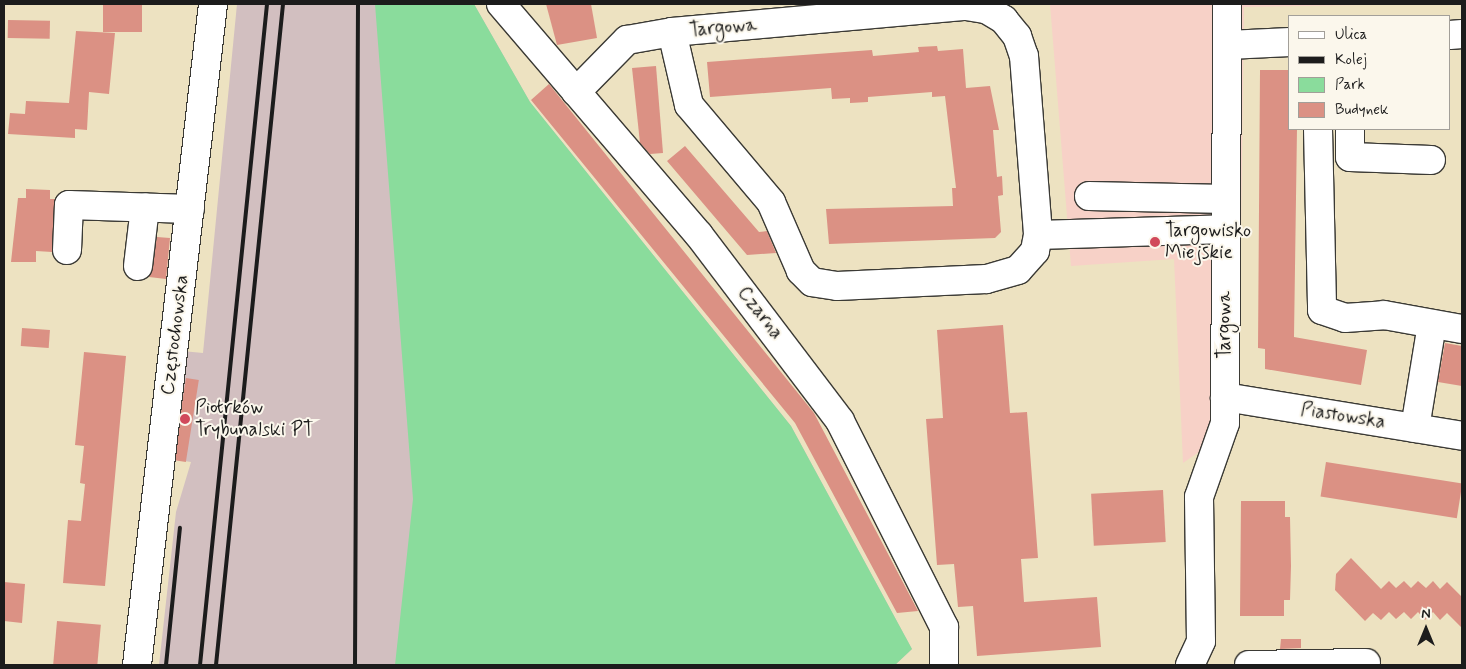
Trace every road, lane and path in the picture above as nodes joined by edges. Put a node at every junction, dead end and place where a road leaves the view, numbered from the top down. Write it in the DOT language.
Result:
graph roads {
  1 [pos="213,4"];
  2 [pos="501,4"];
  3 [pos="1227,4"];
  4 [pos="672,32"];
  5 [pos="1288,42"];
  6 [pos="1228,45"];
  7 [pos="576,92"];
  8 [pos="1318,130"];
  9 [pos="1350,130"];
  10 [pos="1431,160"];
  11 [pos="1089,196"];
  12 [pos="1226,199"];
  13 [pos="145,207"];
  14 [pos="190,209"];
  15 [pos="1225,229"];
  16 [pos="1038,235"];
  17 [pos="67,250"];
  18 [pos="138,266"];
  19 [pos="1432,324"];
  20 [pos="1462,329"];
  21 [pos="1225,397"];
  22 [pos="1415,428"];
  23 [pos="1462,436"];
  24 [pos="1366,663"];
  25 [pos="137,665"];
  26 [pos="944,665"];
  27 [pos="1190,665"];
  28 [pos="1249,665"];
  1 -- 14 [label="street, Częstochowska"];
  2 -- 7 [label="street, Czarna"];
  3 -- 6 [label="street, Targowa"];
  4 -- 7 [label="street"];
  4 -- 16 [label="street, Targowa"];
  4 -- 16 [label="street, Targowa"];
  5 -- 6 [label="street"];
  6 -- 12 [label="street, Targowa"];
  7 -- 26 [label="street, Czarna"];
  8 -- 19 [label="street"];
  9 -- 10 [label="street"];
  11 -- 12 [label="street"];
  12 -- 15 [label="street, Targowa"];
  13 -- 14 [label="street"];
  13 -- 17 [label="street"];
  13 -- 18 [label="street"];
  14 -- 25 [label="street, Częstochowska"];
  15 -- 16 [label="street"];
  15 -- 21 [label="street, Targowa"];
  19 -- 20 [label="street"];
  19 -- 22 [label="street"];
  21 -- 22 [label="street, Piastowska"];
  21 -- 27 [label="street, Targowa"];
  22 -- 23 [label="street, Piastowska"];
  24 -- 28 [label="street"];
}
